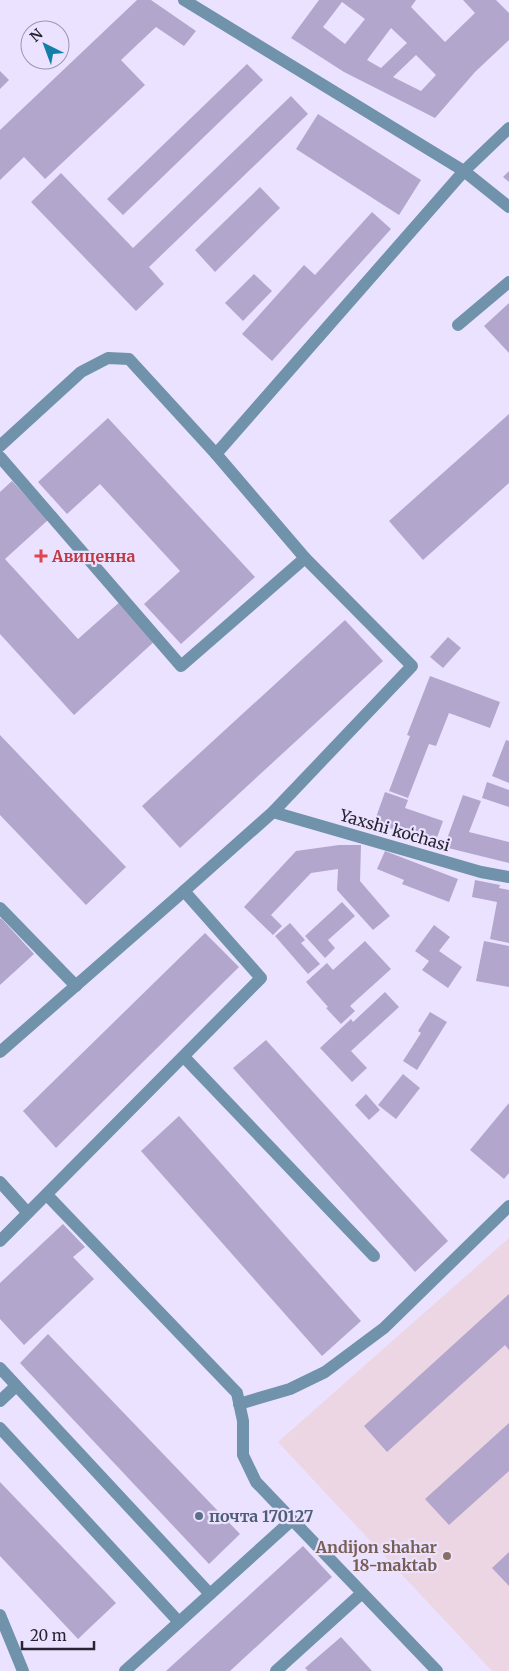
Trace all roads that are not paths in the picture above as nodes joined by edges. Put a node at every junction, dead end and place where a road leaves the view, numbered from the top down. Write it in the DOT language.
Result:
graph roads {
  1 [pos="184,0"];
  2 [pos="509,128"];
  3 [pos="464,171"];
  4 [pos="509,207"];
  5 [pos="509,282"];
  6 [pos="458,326"];
  7 [pos="0,446"];
  8 [pos="216,454"];
  9 [pos="0,457"];
  10 [pos="305,558"];
  11 [pos="273,812"];
  12 [pos="509,877"];
  13 [pos="184,891"];
  14 [pos="0,908"];
  15 [pos="76,986"];
  16 [pos="0,1052"];
  17 [pos="184,1057"];
  18 [pos="0,1182"];
  19 [pos="48,1195"];
  20 [pos="509,1206"];
  21 [pos="27,1212"];
  22 [pos="0,1241"];
  23 [pos="374,1256"];
  24 [pos="0,1368"];
  25 [pos="16,1386"];
  26 [pos="0,1401"];
  27 [pos="239,1404"];
  28 [pos="0,1428"];
  29 [pos="292,1520"];
  30 [pos="362,1593"];
  31 [pos="210,1594"];
  32 [pos="0,1615"];
  33 [pos="179,1622"];
  34 [pos="23,1671"];
  35 [pos="125,1671"];
  36 [pos="276,1671"];
  37 [pos="437,1671"];
  1 -- 3 [label="street"];
  2 -- 3 [label="street"];
  3 -- 4 [label="street"];
  3 -- 8 [label="street"];
  5 -- 6 [label="street"];
  7 -- 8 [label="street"];
  8 -- 10 [label="street"];
  9 -- 10 [label="street"];
  10 -- 11 [label="street"];
  11 -- 12 [label="street, Yaxshi koʻchasi"];
  11 -- 13 [label="street"];
  13 -- 15 [label="street"];
  13 -- 17 [label="street"];
  14 -- 15 [label="street"];
  15 -- 16 [label="street"];
  17 -- 19 [label="street"];
  17 -- 23 [label="street"];
  18 -- 21 [label="street"];
  19 -- 21 [label="street"];
  19 -- 27 [label="street"];
  20 -- 27 [label="street"];
  21 -- 22 [label="street"];
  24 -- 25 [label="street"];
  25 -- 26 [label="street"];
  25 -- 31 [label="street"];
  27 -- 29 [label="street"];
  28 -- 33 [label="street"];
  29 -- 30 [label="street"];
  29 -- 31 [label="street"];
  30 -- 36 [label="street"];
  30 -- 37 [label="street"];
  31 -- 33 [label="street"];
  32 -- 34 [label="street"];
  33 -- 35 [label="street"];
}
